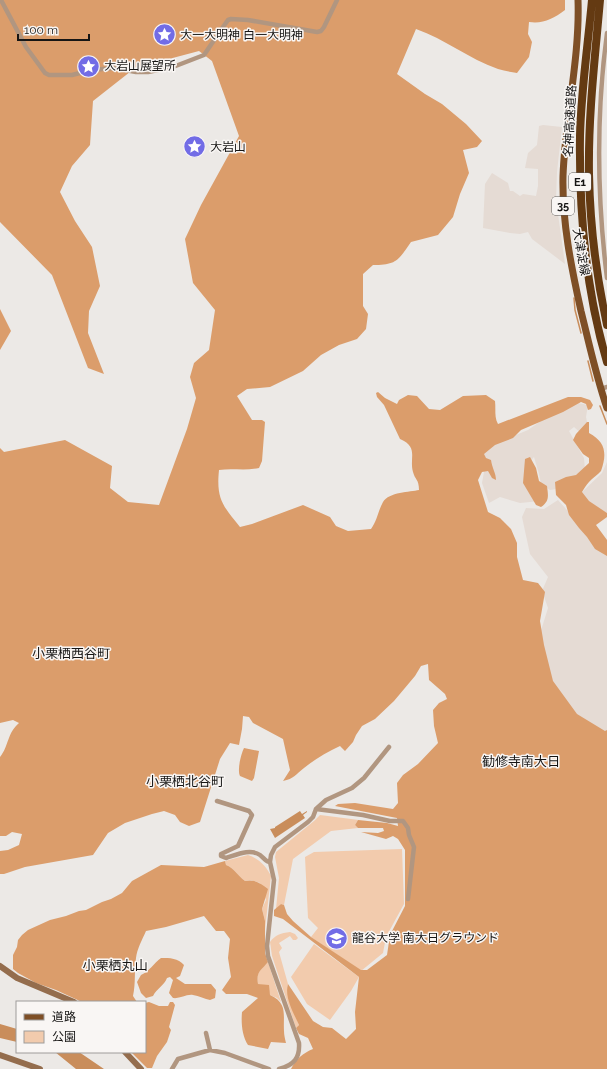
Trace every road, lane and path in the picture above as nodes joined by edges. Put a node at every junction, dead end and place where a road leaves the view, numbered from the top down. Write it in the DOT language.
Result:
graph roads {
  1 [pos="1,0"];
  2 [pos="337,0"];
  3 [pos="578,0"];
  4 [pos="592,0"];
  5 [pos="600,0"];
  6 [pos="607,33"];
  7 [pos="607,240"];
  8 [pos="603,244"];
  9 [pos="607,278"];
  10 [pos="607,325"];
  11 [pos="607,362"];
  12 [pos="604,388"];
  13 [pos="607,408"];
  14 [pos="389,747"];
  15 [pos="217,801"];
  16 [pos="316,809"];
  17 [pos="270,862"];
  18 [pos="408,899"];
  19 [pos="0,966"];
  20 [pos="72,1001"];
  21 [pos="206,1033"];
  22 [pos="210,1050"];
  23 [pos="126,1053"];
  24 [pos="0,1055"];
  25 [pos="23,1066"];
  26 [pos="40,1069"];
  27 [pos="141,1069"];
  28 [pos="172,1069"];
  29 [pos="269,1069"];
  30 [pos="279,1069"];
  1 -- 2 [label="street"];
  3 -- 12 [label="main road, 大津淀線 / 35"];
  4 -- 11 [label="highway, 名神高速道路 / E1"];
  5 -- 10 [label="highway, 名神高速道路 / E1"];
  6 -- 8 [label="street"];
  7 -- 8 [label="street"];
  8 -- 9 [label="street"];
  12 -- 13 [label="main road, 大津淀線 / 35"];
  14 -- 16 [label="street"];
  15 -- 17 [label="street"];
  16 -- 17 [label="street"];
  16 -- 18 [label="street"];
  17 -- 30 [label="street"];
  19 -- 20 [label="street"];
  21 -- 22 [label="street"];
  22 -- 28 [label="street"];
  22 -- 29 [label="street"];
  23 -- 27 [label="street"];
  24 -- 25 [label="street"];
  25 -- 26 [label="street"];
}
